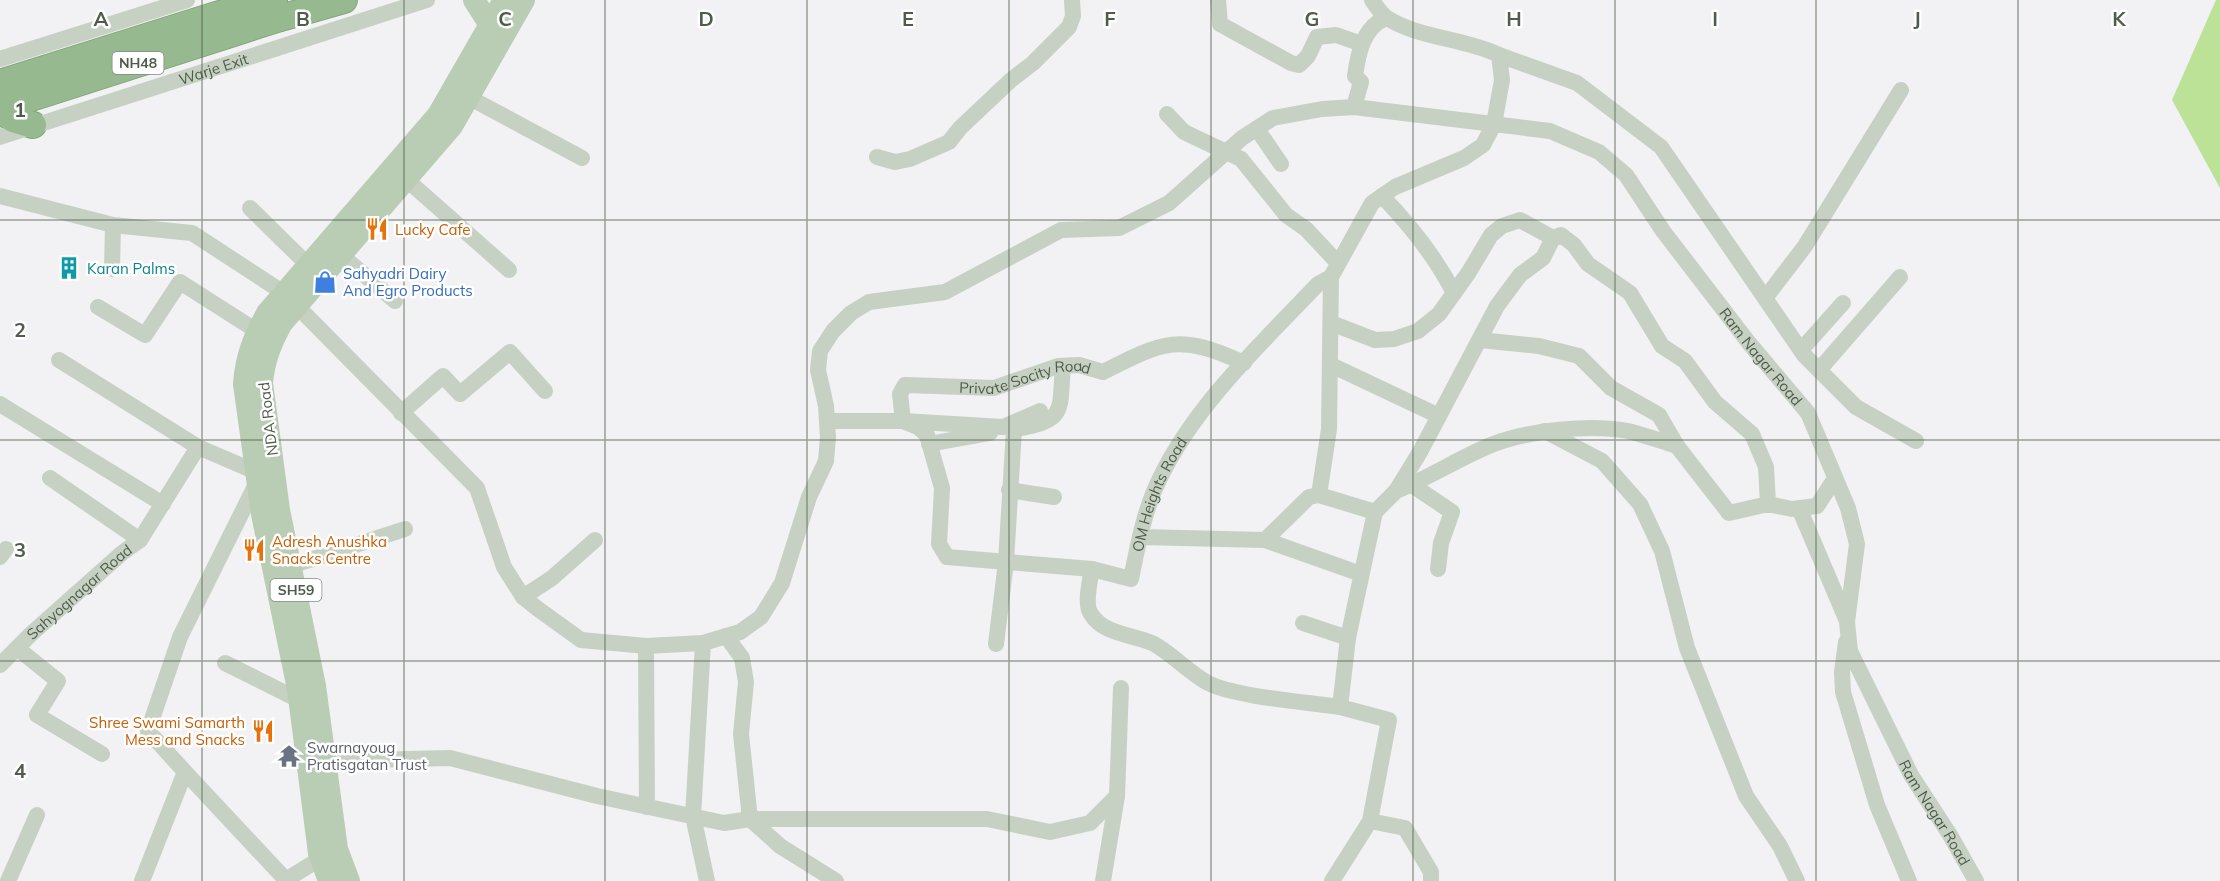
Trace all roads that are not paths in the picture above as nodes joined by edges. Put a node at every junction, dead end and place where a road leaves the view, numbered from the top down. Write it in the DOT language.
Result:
graph roads {
  1 [pos="187,0"];
  2 [pos="344,0"];
  3 [pos="427,0"];
  4 [pos="474,0"];
  5 [pos="504,0"];
  6 [pos="524,0"];
  7 [pos="1072,0"];
  8 [pos="1218,0"];
  9 [pos="1372,0"];
  10 [pos="269,8"];
  11 [pos="1386,18"];
  12 [pos="490,25"];
  13 [pos="1362,44"];
  14 [pos="1499,55"];
  15 [pos="0,59"];
  16 [pos="0,83"];
  17 [pos="1901,90"];
  18 [pos="470,98"];
  19 [pos="1354,107"];
  20 [pos="0,109"];
  21 [pos="1167,114"];
  22 [pos="1494,124"];
  23 [pos="33,125"];
  24 [pos="1257,129"];
  25 [pos="0,137"];
  26 [pos="1225,153"];
  27 [pos="877,157"];
  28 [pos="582,158"];
  29 [pos="1281,164"];
  30 [pos="407,180"];
  31 [pos="1382,195"];
  32 [pos="0,196"];
  33 [pos="250,208"];
  34 [pos="113,225"];
  35 [pos="1553,238"];
  36 [pos="341,255"];
  37 [pos="308,266"];
  38 [pos="112,269"];
  39 [pos="509,270"];
  40 [pos="1335,270"];
  41 [pos="1900,277"];
  42 [pos="1454,293"];
  43 [pos="1766,297"];
  44 [pos="290,300"];
  45 [pos="395,301"];
  46 [pos="1843,303"];
  47 [pos="98,307"];
  48 [pos="1330,323"];
  49 [pos="257,331"];
  50 [pos="1479,340"];
  51 [pos="1801,350"];
  52 [pos="59,360"];
  53 [pos="1244,363"];
  54 [pos="1331,365"];
  55 [pos="1063,366"];
  56 [pos="1819,370"];
  57 [pos="545,391"];
  58 [pos="0,404"];
  59 [pos="1040,411"];
  60 [pos="401,413"];
  61 [pos="1439,416"];
  62 [pos="827,421"];
  63 [pos="903,421"];
  64 [pos="1014,429"];
  65 [pos="1545,431"];
  66 [pos="1916,441"];
  67 [pos="929,444"];
  68 [pos="1677,446"];
  69 [pos="198,447"];
  70 [pos="262,475"];
  71 [pos="50,478"];
  72 [pos="1834,480"];
  73 [pos="1412,484"];
  74 [pos="1009,490"];
  75 [pos="1396,491"];
  76 [pos="1319,495"];
  77 [pos="1054,497"];
  78 [pos="163,504"];
  79 [pos="1768,504"];
  80 [pos="1799,508"];
  81 [pos="1375,512"];
  82 [pos="405,529"];
  83 [pos="1140,537"];
  84 [pos="140,540"];
  85 [pos="595,540"];
  86 [pos="1265,540"];
  87 [pos="1006,562"];
  88 [pos="291,566"];
  89 [pos="1092,569"];
  90 [pos="1438,569"];
  91 [pos="1361,574"];
  92 [pos="523,597"];
  93 [pos="1303,623"];
  94 [pos="1847,630"];
  95 [pos="726,636"];
  96 [pos="1348,638"];
  97 [pos="703,643"];
  98 [pos="996,644"];
  99 [pos="646,646"];
  100 [pos="17,648"];
  101 [pos="225,663"];
  102 [pos="0,665"];
  103 [pos="1121,688"];
  104 [pos="299,700"];
  105 [pos="1340,707"];
  106 [pos="102,754"];
  107 [pos="325,761"];
  108 [pos="185,772"];
  109 [pos="1117,796"];
  110 [pos="648,807"];
  111 [pos="37,815"];
  112 [pos="693,816"];
  113 [pos="750,819"];
  114 [pos="1370,821"];
  115 [pos="329,853"];
  116 [pos="8,881"];
  117 [pos="142,881"];
  118 [pos="285,881"];
  119 [pos="329,881"];
  120 [pos="349,881"];
  121 [pos="707,881"];
  122 [pos="836,881"];
  123 [pos="1103,881"];
  124 [pos="1332,881"];
  125 [pos="1431,881"];
  126 [pos="1797,881"];
  127 [pos="1909,881"];
  128 [pos="1976,881"];
  1 -- 15 [label="street"];
  2 -- 10 [label="highway, NH48"];
  3 -- 23 [label="street, Warje Exit"];
  4 -- 12 [label="main road"];
  5 -- 12 [label="main road, SH59"];
  6 -- 18 [label="main road, NDA Road / SH59"];
  7 -- 27 [label="street"];
  8 -- 13 [label="street"];
  9 -- 11 [label="street"];
  10 -- 16 [label="highway, NH48"];
  10 -- 20 [label="highway, NH48"];
  11 -- 13 [label="street"];
  11 -- 14 [label="street"];
  12 -- 37 [label="main road, SH59"];
  13 -- 19 [label="street"];
  14 -- 22 [label="street"];
  14 -- 43 [label="street"];
  17 -- 43 [label="street"];
  18 -- 28 [label="street"];
  18 -- 30 [label="main road, NDA Road / SH59"];
  19 -- 22 [label="street, Ram Nagar Road"];
  19 -- 24 [label="street, Ram Nagar Road"];
  20 -- 23 [label="highway"];
  21 -- 26 [label="street"];
  22 -- 31 [label="street"];
  22 -- 72 [label="street, Ram Nagar Road"];
  23 -- 25 [label="street, Warje Exit"];
  24 -- 26 [label="street, Ram Nagar Road"];
  24 -- 29 [label="street"];
  26 -- 40 [label="street"];
  26 -- 62 [label="street, Ram Nagar Road"];
  30 -- 36 [label="main road, NDA Road / SH59"];
  30 -- 39 [label="street"];
  31 -- 40 [label="street"];
  31 -- 42 [label="street"];
  32 -- 34 [label="street"];
  33 -- 37 [label="street"];
  34 -- 38 [label="street"];
  34 -- 44 [label="street"];
  35 -- 42 [label="street"];
  35 -- 50 [label="street"];
  35 -- 79 [label="street"];
  36 -- 44 [label="main road, NDA Road / SH59"];
  36 -- 45 [label="street"];
  37 -- 44 [label="main road, SH59"];
  40 -- 48 [label="street"];
  40 -- 53 [label="street, OM Heights Road"];
  41 -- 56 [label="street"];
  42 -- 48 [label="street"];
  43 -- 51 [label="street"];
  44 -- 49 [label="main road, NDA Road / SH59"];
  44 -- 60 [label="street"];
  44 -- 70 [label="main road, NDA Road / SH59"];
  46 -- 51 [label="street"];
  47 -- 49 [label="street"];
  48 -- 54 [label="street"];
  49 -- 70 [label="main road, NDA Road / SH59"];
  50 -- 61 [label="street"];
  50 -- 68 [label="street"];
  51 -- 56 [label="street"];
  52 -- 69 [label="street"];
  53 -- 55 [label="street, Private Socity Road"];
  53 -- 83 [label="street, OM Heights Road"];
  54 -- 61 [label="street"];
  54 -- 76 [label="street"];
  55 -- 63 [label="street, Private Socity Road"];
  55 -- 64 [label="street"];
  56 -- 66 [label="street"];
  57 -- 60 [label="street"];
  58 -- 78 [label="street"];
  59 -- 63 [label="street"];
  60 -- 92 [label="street"];
  61 -- 75 [label="street"];
  62 -- 63 [label="street"];
  62 -- 95 [label="street, Ram Nagar Road"];
  63 -- 67 [label="street"];
  64 -- 67 [label="street"];
  64 -- 74 [label="street"];
  65 -- 68 [label="street"];
  65 -- 73 [label="street"];
  65 -- 126 [label="street"];
  67 -- 87 [label="street, OM Heights Road"];
  68 -- 79 [label="street"];
  69 -- 70 [label="street"];
  69 -- 78 [label="street, Sahyognagar Road"];
  70 -- 88 [label="main road, NDA Road / SH59"];
  70 -- 104 [label="main road, NDA Road / SH59"];
  70 -- 108 [label="street"];
  71 -- 84 [label="street"];
  72 -- 80 [label="street"];
  72 -- 94 [label="street, Ram Nagar Road"];
  73 -- 75 [label="street"];
  73 -- 90 [label="street"];
  74 -- 77 [label="street"];
  74 -- 87 [label="street"];
  75 -- 81 [label="street"];
  76 -- 81 [label="street"];
  76 -- 86 [label="street"];
  78 -- 84 [label="street, Sahyognagar Road"];
  79 -- 80 [label="street"];
  80 -- 94 [label="street"];
  81 -- 91 [label="street"];
  82 -- 88 [label="street"];
  83 -- 86 [label="street"];
  83 -- 89 [label="street, OM Heights Road"];
  84 -- 100 [label="street, Sahyognagar Road"];
  85 -- 92 [label="street"];
  86 -- 91 [label="street"];
  87 -- 89 [label="street, OM Heights Road"];
  87 -- 98 [label="street"];
  88 -- 107 [label="main road, NDA Road / SH59"];
  89 -- 105 [label="street"];
  91 -- 96 [label="street"];
  92 -- 99 [label="street, Ram Nagar Road"];
  93 -- 96 [label="street"];
  94 -- 127 [label="street"];
  94 -- 128 [label="street, Ram Nagar Road"];
  95 -- 97 [label="street, Ram Nagar Road"];
  95 -- 113 [label="street"];
  96 -- 105 [label="street"];
  97 -- 99 [label="street, Ram Nagar Road"];
  97 -- 112 [label="street"];
  99 -- 110 [label="street"];
  100 -- 102 [label="street, Sahyognagar Road"];
  100 -- 106 [label="street"];
  101 -- 104 [label="street"];
  103 -- 109 [label="street"];
  104 -- 115 [label="main road, NDA Road / SH59"];
  105 -- 114 [label="street"];
  107 -- 110 [label="street"];
  107 -- 115 [label="main road, NDA Road / SH59"];
  108 -- 117 [label="street"];
  108 -- 118 [label="street"];
  109 -- 113 [label="street"];
  109 -- 123 [label="street"];
  110 -- 112 [label="street"];
  111 -- 116 [label="street"];
  112 -- 113 [label="street"];
  112 -- 121 [label="street"];
  113 -- 122 [label="street"];
  114 -- 124 [label="street"];
  114 -- 125 [label="street"];
  115 -- 118 [label="street"];
  115 -- 119 [label="main road, NDA Road / SH59"];
  115 -- 120 [label="main road, NDA Road / SH59"];
}
